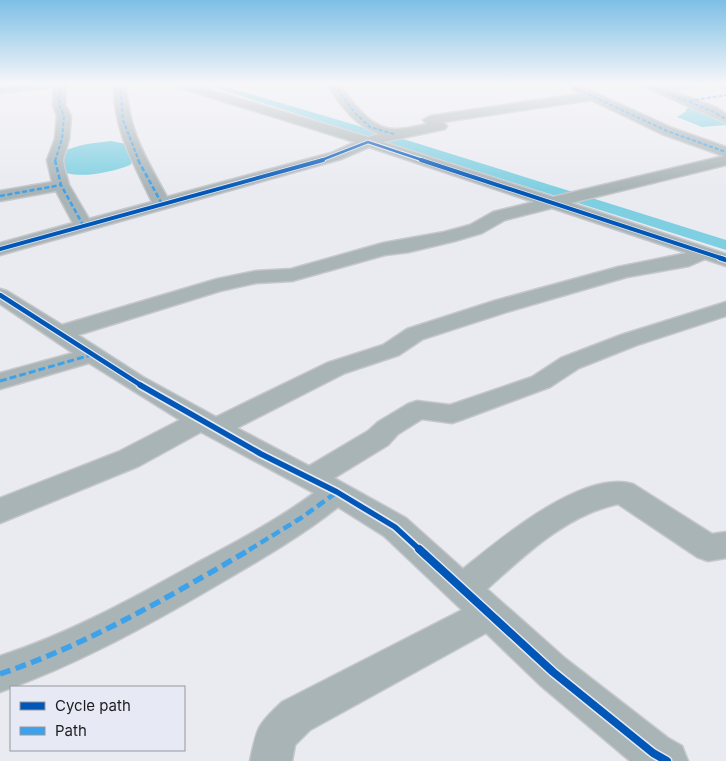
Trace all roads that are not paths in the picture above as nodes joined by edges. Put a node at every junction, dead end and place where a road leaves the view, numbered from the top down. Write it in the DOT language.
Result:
graph roads {
  1 [pos="64,120"];
  2 [pos="122,120"];
  3 [pos="298,120"];
  4 [pos="362,120"];
  5 [pos="433,120"];
  6 [pos="642,120"];
  7 [pos="394,134"];
  8 [pos="370,141"];
  9 [pos="726,152"];
  10 [pos="726,160"];
  11 [pos="61,185"];
  12 [pos="0,196"];
  13 [pos="557,202"];
  14 [pos="162,204"];
  15 [pos="83,225"];
  16 [pos="0,249"];
  17 [pos="703,253"];
  18 [pos="726,260"];
  19 [pos="0,295"];
  20 [pos="726,309"];
  21 [pos="60,334"];
  22 [pos="91,355"];
  23 [pos="0,382"];
  24 [pos="208,423"];
  25 [pos="324,485"];
  26 [pos="0,511"];
  27 [pos="726,545"];
  28 [pos="476,602"];
  29 [pos="0,674"];
  30 [pos="271,761"];
  31 [pos="667,761"];
  1 -- 11 [label="street"];
  2 -- 14 [label="street"];
  3 -- 8 [label="street"];
  4 -- 7 [label="street"];
  5 -- 7 [label="street"];
  6 -- 9 [label="street"];
  7 -- 8 [label="street"];
  8 -- 13 [label="street"];
  8 -- 14 [label="street"];
  10 -- 13 [label="street"];
  11 -- 12 [label="street"];
  11 -- 15 [label="street"];
  13 -- 17 [label="street"];
  13 -- 21 [label="street"];
  14 -- 15 [label="street"];
  15 -- 16 [label="street"];
  17 -- 18 [label="street"];
  17 -- 24 [label="street"];
  19 -- 21 [label="street"];
  20 -- 25 [label="street"];
  21 -- 22 [label="street"];
  22 -- 23 [label="street"];
  22 -- 24 [label="street"];
  24 -- 25 [label="street"];
  24 -- 26 [label="street"];
  25 -- 28 [label="street"];
  25 -- 29 [label="street"];
  27 -- 28 [label="street"];
  28 -- 30 [label="street"];
  28 -- 31 [label="street"];
}
